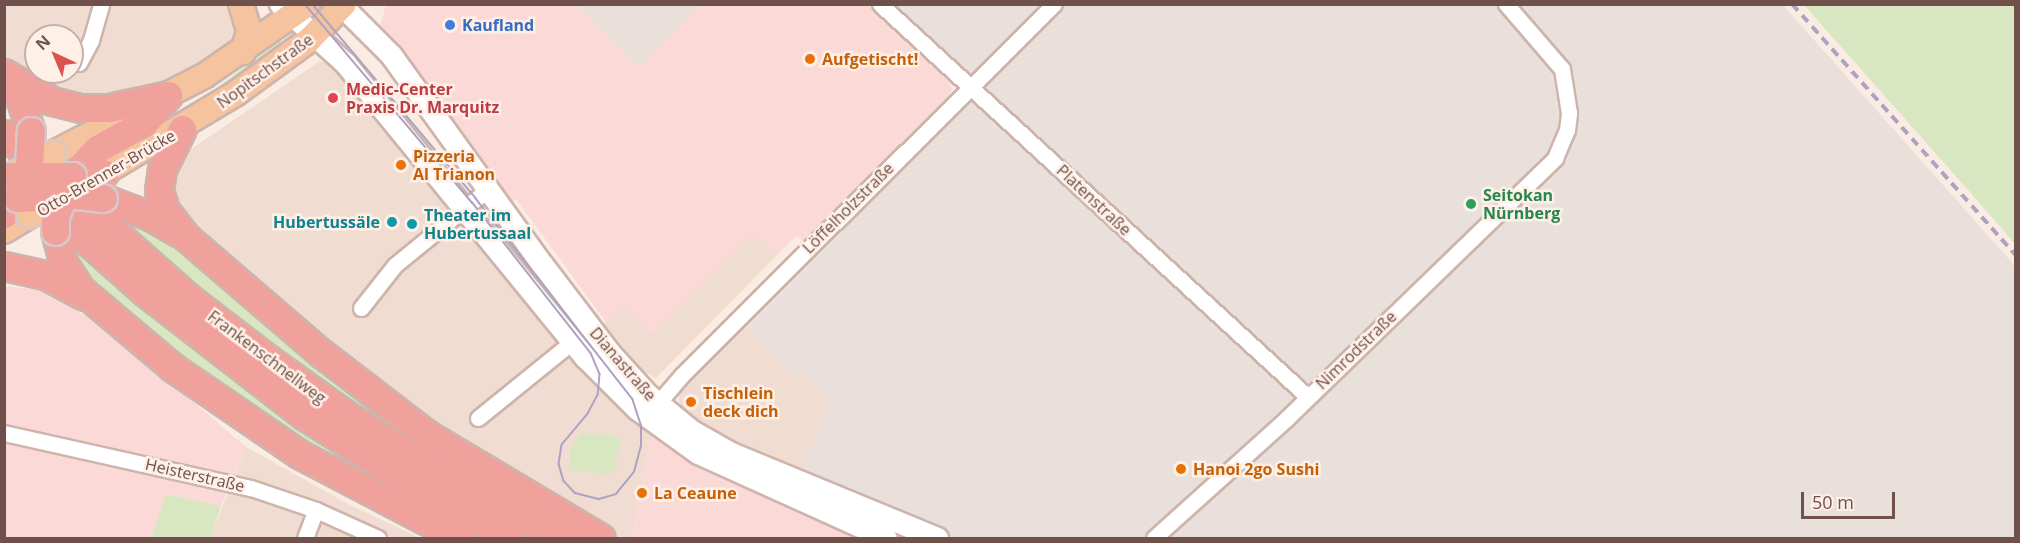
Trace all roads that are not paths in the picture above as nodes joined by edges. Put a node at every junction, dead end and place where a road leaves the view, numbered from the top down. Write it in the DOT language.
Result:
graph roads {
  1 [pos="101,4"];
  2 [pos="241,4"];
  3 [pos="880,4"];
  4 [pos="1054,4"];
  5 [pos="1506,4"];
  6 [pos="342,5"];
  7 [pos="294,8"];
  8 [pos="316,34"];
  9 [pos="243,52"];
  10 [pos="84,53"];
  11 [pos="4,74"];
  12 [pos="972,88"];
  13 [pos="168,95"];
  14 [pos="182,129"];
  15 [pos="4,134"];
  16 [pos="147,135"];
  17 [pos="83,182"];
  18 [pos="13,189"];
  19 [pos="487,190"];
  20 [pos="465,208"];
  21 [pos="4,231"];
  22 [pos="186,237"];
  23 [pos="4,266"];
  24 [pos="90,300"];
  25 [pos="361,308"];
  26 [pos="573,341"];
  27 [pos="1308,397"];
  28 [pos="652,410"];
  29 [pos="478,418"];
  30 [pos="4,433"];
  31 [pos="316,510"];
  32 [pos="305,538"];
  33 [pos="378,538"];
  34 [pos="459,538"];
  35 [pos="509,538"];
  36 [pos="561,538"];
  37 [pos="601,538"];
  38 [pos="886,538"];
  39 [pos="937,538"];
  40 [pos="1154,538"];
  1 -- 10 [label="street"];
  2 -- 9 [label="main road"];
  3 -- 12 [label="street, Platenstraße"];
  4 -- 12 [label="street, Löffelholzstraße"];
  5 -- 27 [label="street, Nimrodstraße"];
  6 -- 8 [label="main road, Nopitschstraße"];
  6 -- 19 [label="main road, Dianastraße"];
  7 -- 8 [label="main road, Dianastraße"];
  7 -- 9 [label="main road, Nopitschstraße"];
  8 -- 14 [label="main road, Nopitschstraße"];
  8 -- 20 [label="main road, Dianastraße"];
  9 -- 13 [label="main road, Nopitschstraße"];
  11 -- 13 [label="highway"];
  11 -- 18 [label="highway, bridge"];
  12 -- 27 [label="street, Platenstraße"];
  12 -- 28 [label="street, Löffelholzstraße"];
  13 -- 16 [label="highway"];
  13 -- 18 [label="main road, bridge"];
  14 -- 16 [label="main road, Otto-Brenner-Brücke"];
  14 -- 22 [label="highway"];
  15 -- 36 [label="highway, Frankenschnellweg"];
  16 -- 17 [label="highway"];
  17 -- 18 [label="highway, bridge"];
  17 -- 18 [label="main road, Otto-Brenner-Brücke, bridge"];
  17 -- 22 [label="highway"];
  17 -- 24 [label="highway, bridge"];
  18 -- 21 [label="main road"];
  18 -- 35 [label="highway, Frankenschnellweg"];
  19 -- 20 [label="street"];
  19 -- 28 [label="main road, Dianastraße"];
  20 -- 25 [label="street"];
  20 -- 26 [label="main road, Dianastraße"];
  22 -- 37 [label="highway"];
  23 -- 24 [label="highway"];
  24 -- 34 [label="highway"];
  26 -- 28 [label="main road, Dianastraße"];
  26 -- 29 [label="street, Dianastraße"];
  27 -- 40 [label="street, Nimrodstraße"];
  28 -- 38 [label="main road, Dianastraße"];
  28 -- 39 [label="main road, Dianastraße"];
  30 -- 31 [label="street, Heisterstraße"];
  31 -- 32 [label="street"];
  31 -- 33 [label="street, Heisterstraße"];
}
